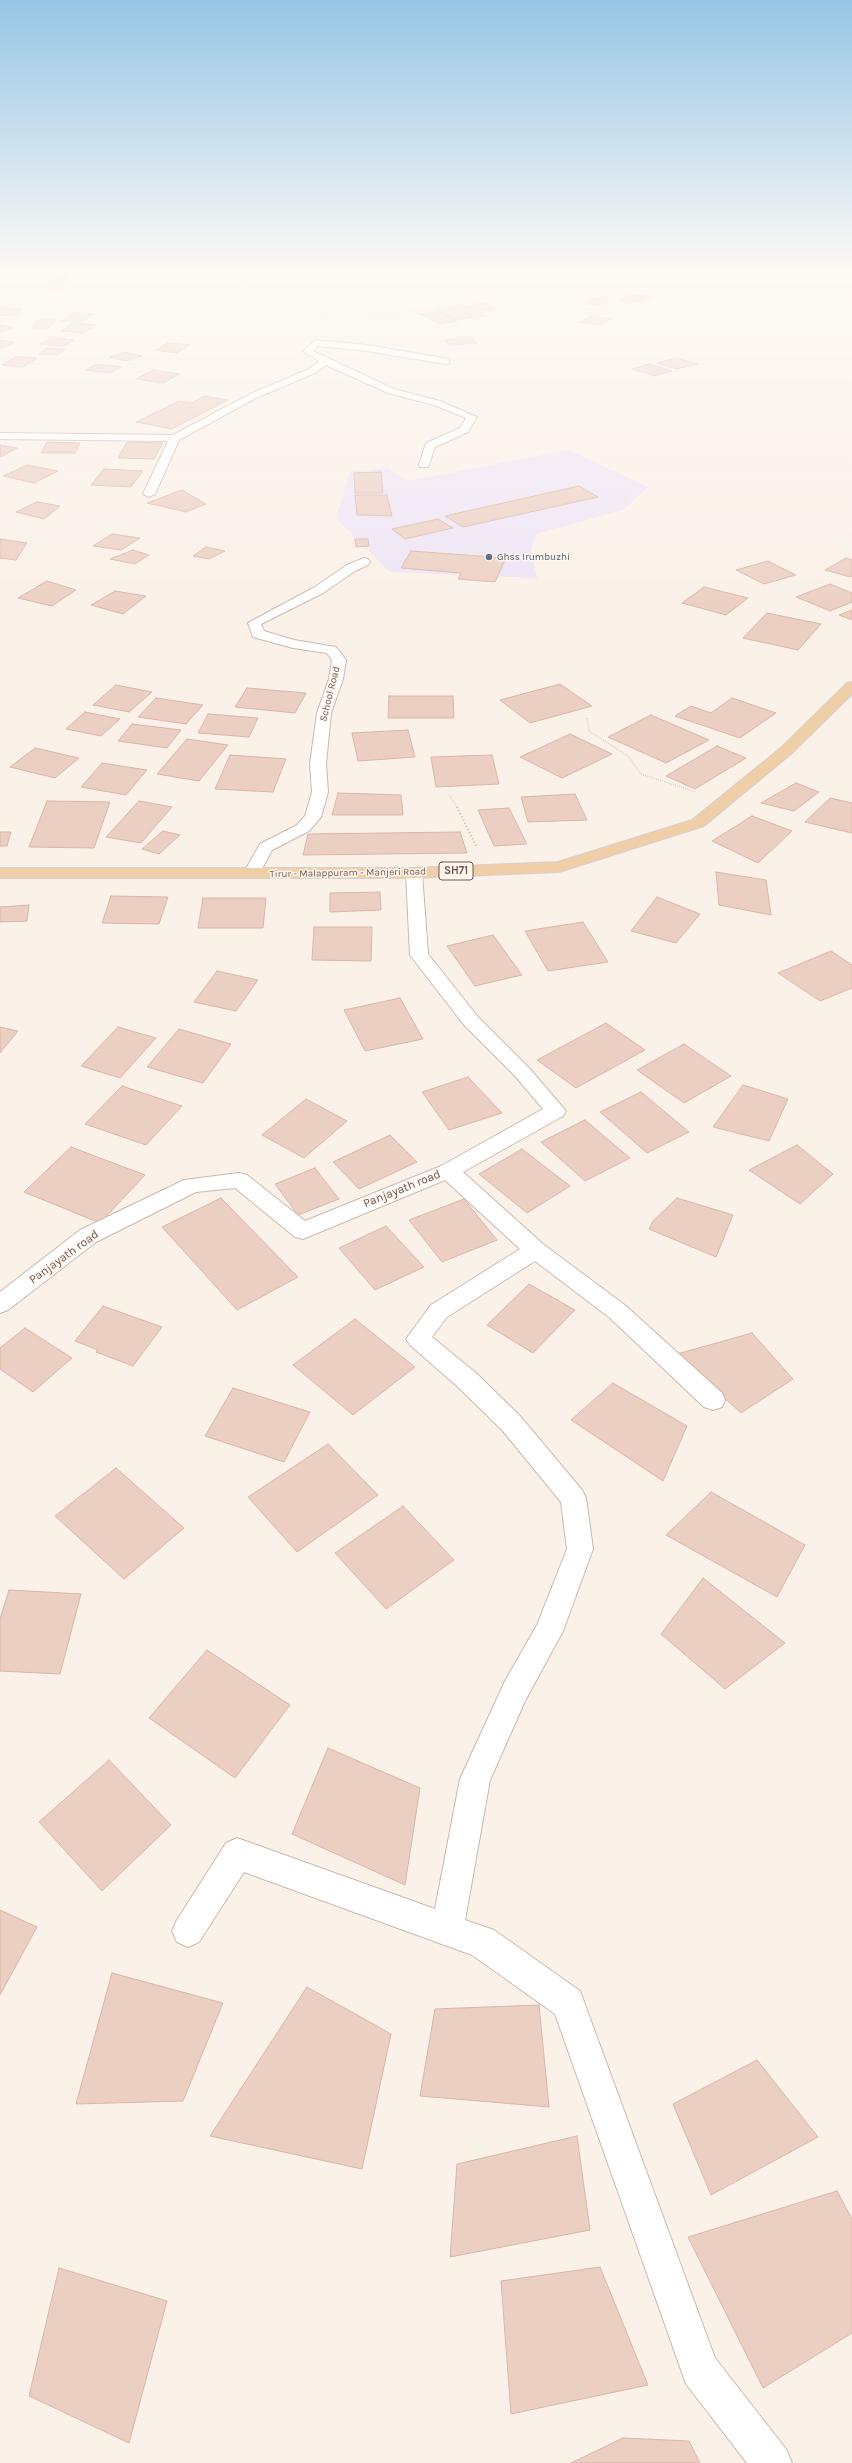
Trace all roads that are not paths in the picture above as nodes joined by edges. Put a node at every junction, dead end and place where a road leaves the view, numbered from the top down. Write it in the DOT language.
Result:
graph roads {
  1 [pos="277,386"];
  2 [pos="380,386"];
  3 [pos="0,436"];
  4 [pos="175,438"];
  5 [pos="424,465"];
  6 [pos="149,494"];
  7 [pos="364,562"];
  8 [pos="852,686"];
  9 [pos="0,873"];
  10 [pos="414,873"];
  11 [pos="251,874"];
  12 [pos="448,1170"];
  13 [pos="535,1250"];
  14 [pos="0,1304"];
  15 [pos="713,1400"];
  16 [pos="447,1929"];
  17 [pos="188,1931"];
  18 [pos="772,2463"];
  1 -- 4 [label="street"];
  2 -- 5 [label="street"];
  3 -- 4 [label="street"];
  4 -- 6 [label="street"];
  7 -- 11 [label="street, School Road"];
  8 -- 10 [label="main road, Tirur - Malappuram - Manjeri Road / SH71"];
  9 -- 11 [label="main road, Tirur - Malappuram - Manjeri Road / SH71"];
  10 -- 11 [label="main road, Tirur - Malappuram - Manjeri Road / SH71"];
  10 -- 12 [label="street, Panjayath road"];
  12 -- 13 [label="street"];
  12 -- 14 [label="street, Panjayath road"];
  13 -- 15 [label="street"];
  13 -- 16 [label="street"];
  16 -- 17 [label="street"];
  16 -- 18 [label="street"];
}
